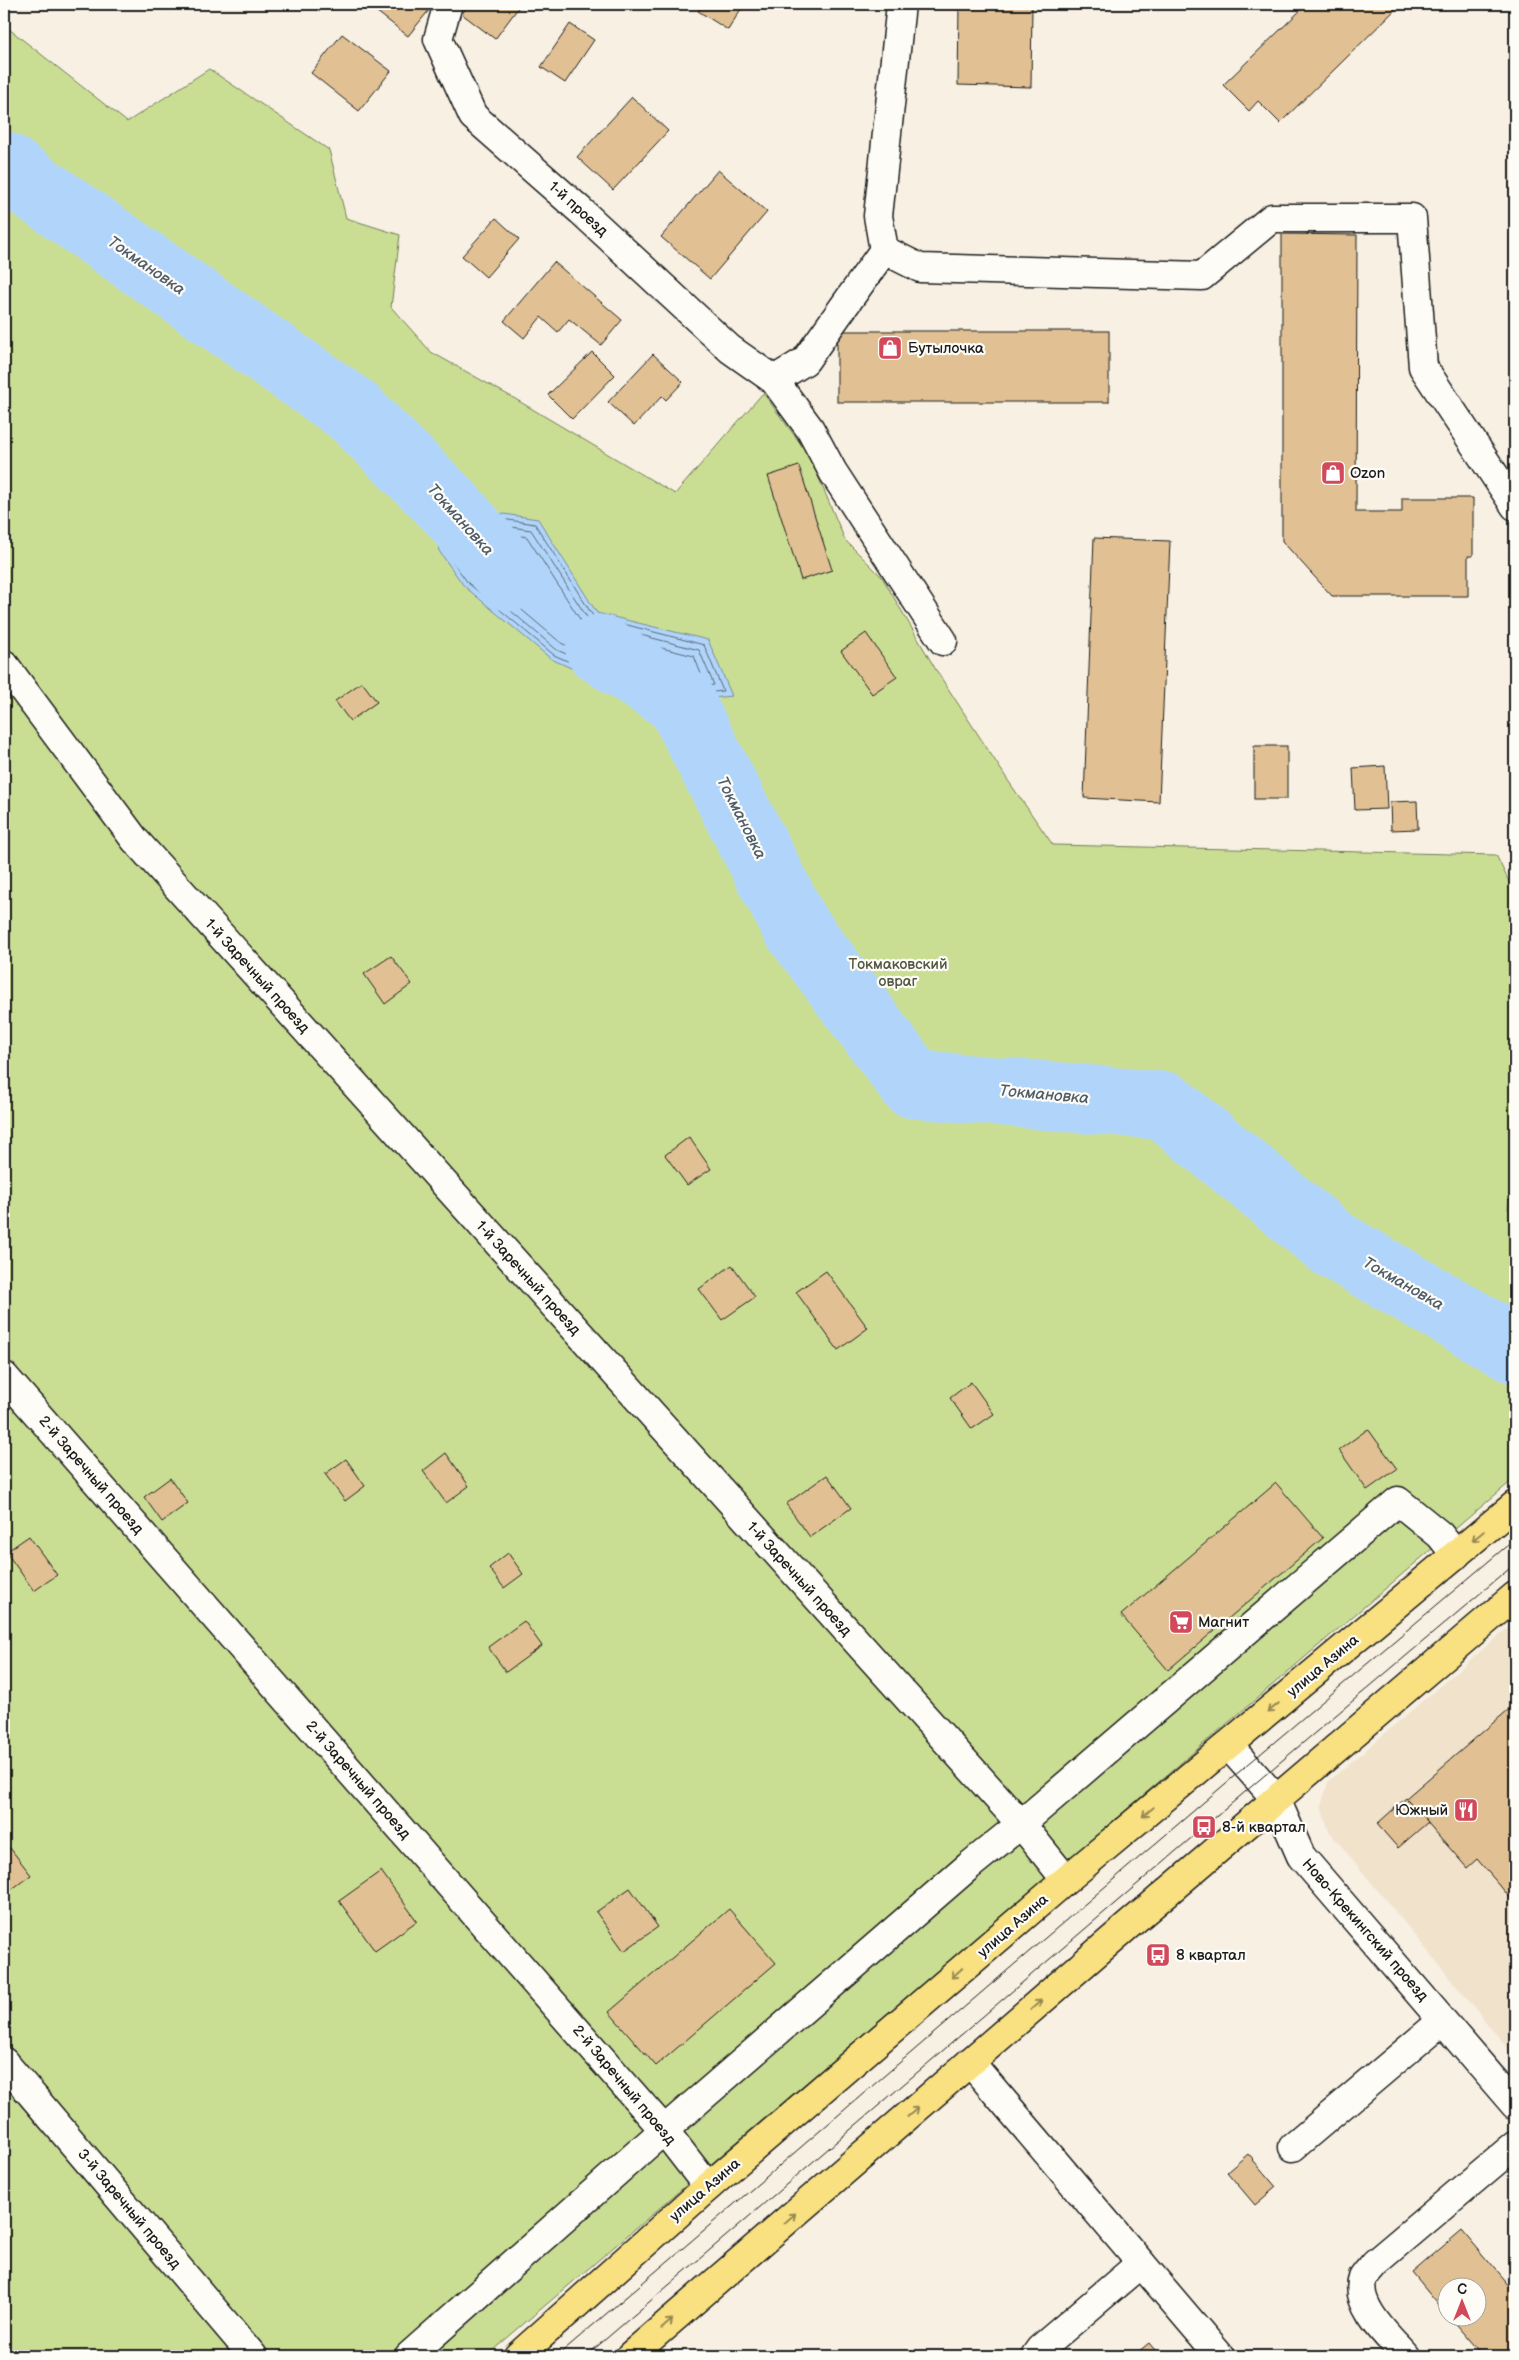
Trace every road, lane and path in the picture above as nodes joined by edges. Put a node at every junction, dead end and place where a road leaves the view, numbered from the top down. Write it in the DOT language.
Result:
graph roads {
  1 [pos="448,4"];
  2 [pos="901,4"];
  3 [pos="884,250"];
  4 [pos="774,380"];
  5 [pos="1515,506"];
  6 [pos="943,641"];
  7 [pos="4,664"];
  8 [pos="4,1376"];
  9 [pos="1515,1505"];
  10 [pos="1456,1555"];
  11 [pos="1515,1596"];
  12 [pos="1228,1745"];
  13 [pos="1276,1799"];
  14 [pos="1021,1824"];
  15 [pos="1066,1880"];
  16 [pos="1442,2021"];
  17 [pos="4,2062"];
  18 [pos="970,2062"];
  19 [pos="1515,2105"];
  20 [pos="664,2130"];
  21 [pos="1515,2145"];
  22 [pos="1293,2147"];
  23 [pos="708,2187"];
  24 [pos="1142,2263"];
  25 [pos="253,2356"];
  26 [pos="410,2356"];
  27 [pos="518,2356"];
  28 [pos="630,2356"];
  29 [pos="1035,2356"];
  30 [pos="1220,2356"];
  31 [pos="1406,2356"];
  1 -- 4 [label="street, 1-й проезд"];
  2 -- 3 [label="street"];
  3 -- 4 [label="street"];
  3 -- 5 [label="street"];
  4 -- 6 [label="street, 1-й проезд"];
  7 -- 14 [label="street, 1-й Заречный проезд"];
  8 -- 20 [label="street, 2-й Заречный проезд"];
  9 -- 10 [label="main road, улица Азина, one-way"];
  10 -- 12 [label="main road, улица Азина, one-way"];
  10 -- 14 [label="street"];
  11 -- 13 [label="main road"];
  12 -- 13 [label="street, Ново-Крекингский проезд"];
  12 -- 15 [label="main road, улица Азина, one-way"];
  13 -- 16 [label="street, Ново-Крекингский проезд"];
  18 -- 13 [label="main road, one-way"];
  14 -- 15 [label="street, 1-й Заречный проезд"];
  14 -- 20 [label="street"];
  15 -- 23 [label="main road, улица Азина, one-way"];
  16 -- 19 [label="street, Ново-Крекингский проезд"];
  16 -- 22 [label="street"];
  17 -- 25 [label="street, 3-й Заречный проезд"];
  18 -- 24 [label="street"];
  28 -- 18 [label="main road, one-way"];
  20 -- 23 [label="street, 2-й Заречный проезд"];
  20 -- 26 [label="street"];
  21 -- 31 [label="street"];
  23 -- 27 [label="main road, улица Азина"];
  24 -- 29 [label="street"];
  24 -- 30 [label="street"];
}
